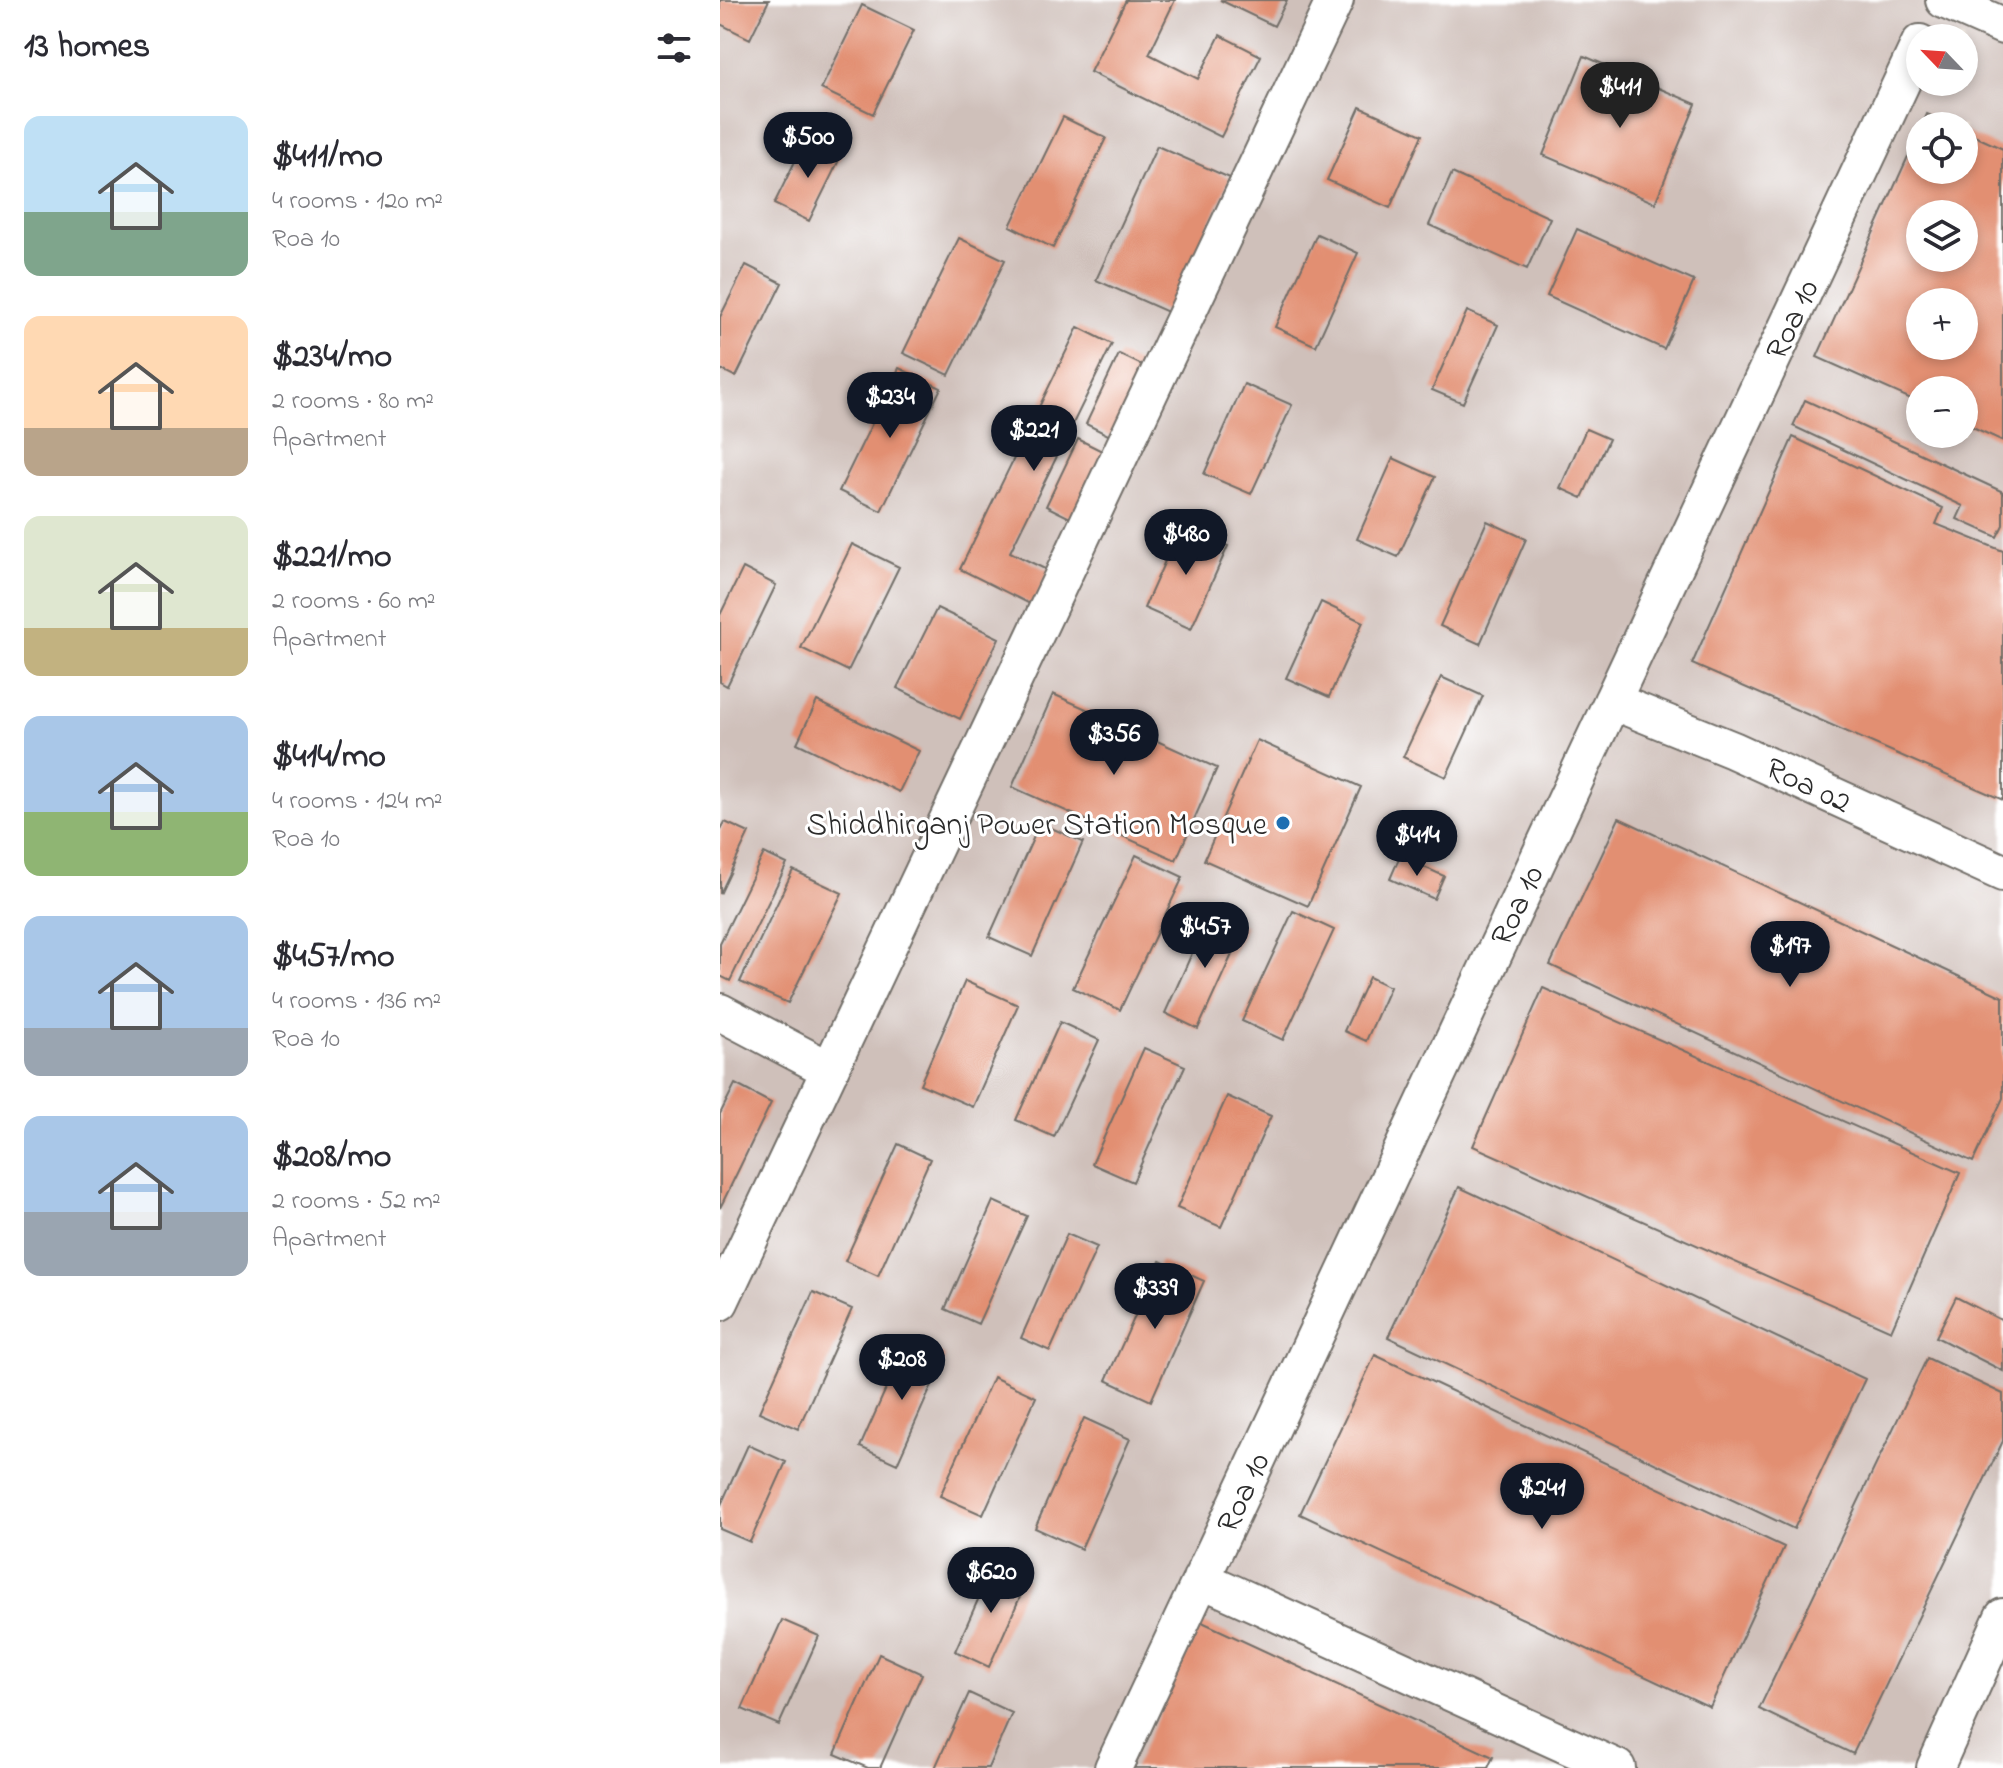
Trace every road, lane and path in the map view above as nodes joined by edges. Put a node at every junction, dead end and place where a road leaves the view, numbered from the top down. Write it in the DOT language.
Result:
graph roads {
  1 [pos="1335,0"];
  2 [pos="1942,0"];
  3 [pos="1930,24"];
  4 [pos="2003,26"];
  5 [pos="1906,73"];
  6 [pos="1612,701"];
  7 [pos="2003,873"];
  8 [pos="720,1012"];
  9 [pos="830,1070"];
  10 [pos="720,1302"];
  11 [pos="1201,1579"];
  12 [pos="2003,1617"];
  13 [pos="1113,1768"];
  14 [pos="1617,1768"];
  15 [pos="1935,1768"];
  1 -- 9 [label="street"];
  2 -- 3 [label="street, Roa 10"];
  2 -- 4 [label="street"];
  5 -- 6 [label="street, Roa 10"];
  6 -- 7 [label="street, Roa 02"];
  6 -- 11 [label="street, Roa 10"];
  8 -- 9 [label="street"];
  9 -- 10 [label="street"];
  11 -- 13 [label="street, Roa 10"];
  11 -- 14 [label="street"];
  12 -- 15 [label="street"];
}
